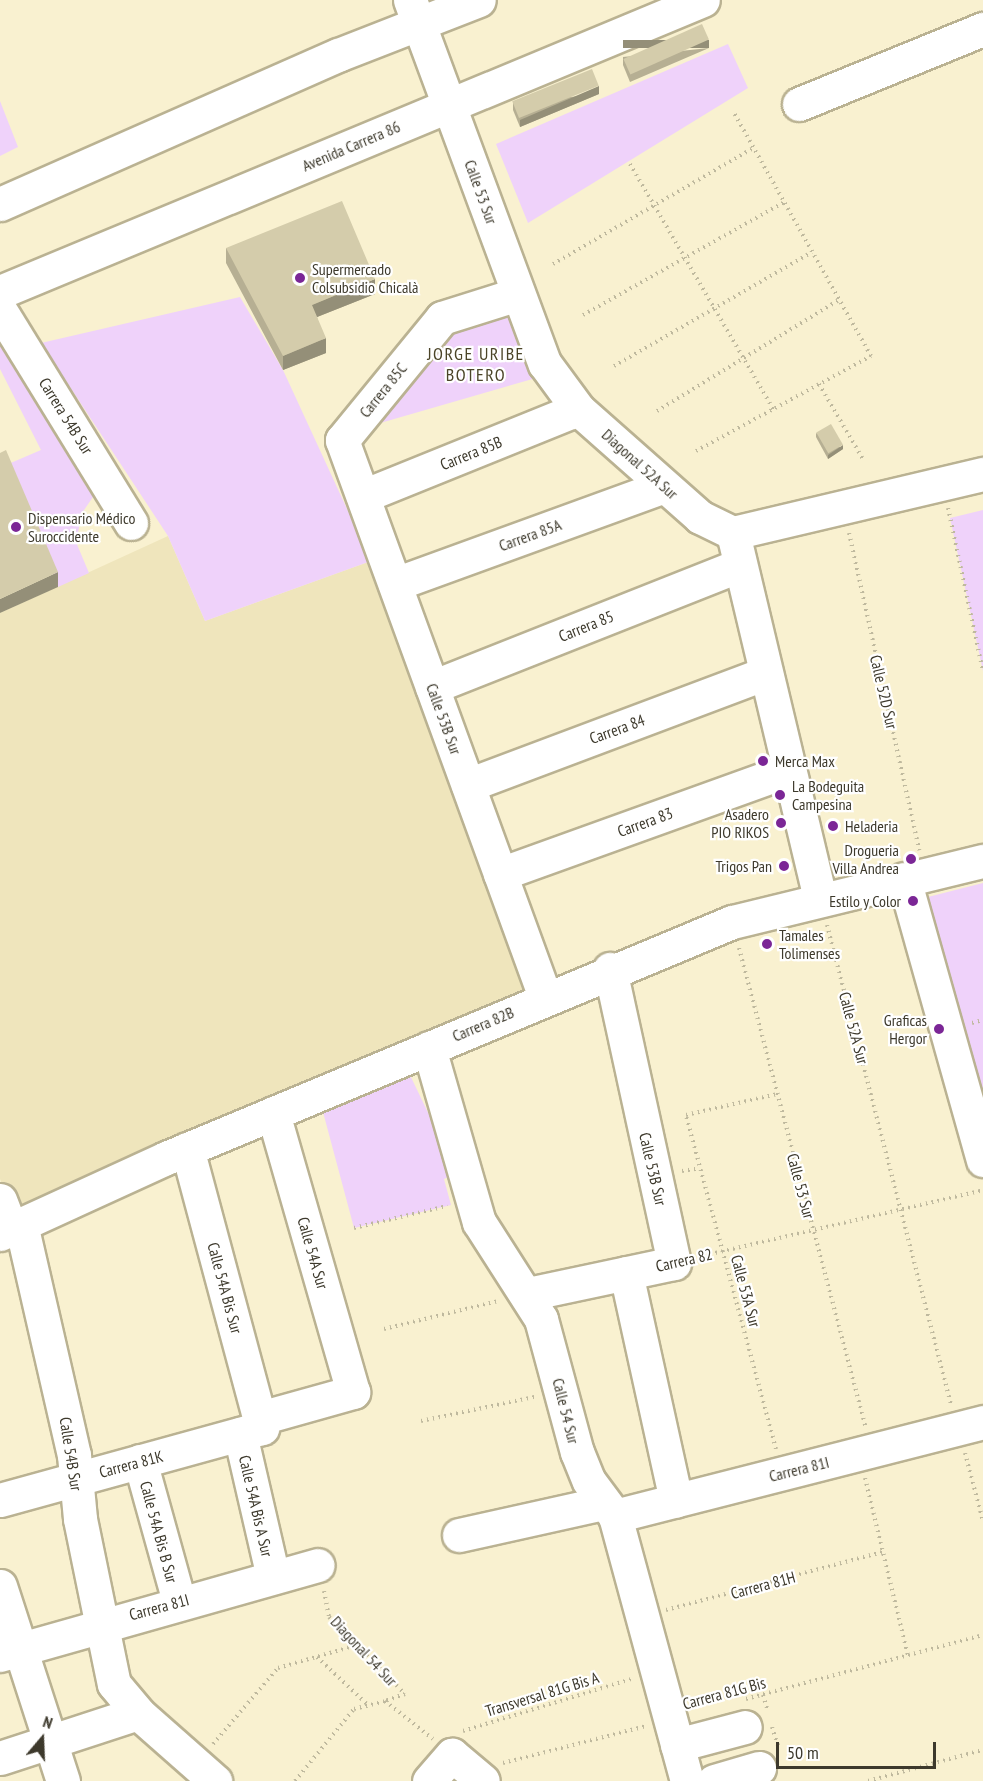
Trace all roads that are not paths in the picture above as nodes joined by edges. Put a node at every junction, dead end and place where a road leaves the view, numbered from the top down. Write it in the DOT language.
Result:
graph roads {
  1 [pos="479,0"];
  2 [pos="703,0"];
  3 [pos="414,12"];
  4 [pos="983,29"];
  5 [pos="799,104"];
  6 [pos="449,105"];
  7 [pos="0,204"];
  8 [pos="0,292"];
  9 [pos="518,294"];
  10 [pos="0,310"];
  11 [pos="555,383"];
  12 [pos="578,409"];
  13 [pos="342,440"];
  14 [pos="983,474"];
  15 [pos="664,486"];
  16 [pos="363,496"];
  17 [pos="131,523"];
  18 [pos="733,533"];
  19 [pos="740,565"];
  20 [pos="395,584"];
  21 [pos="766,674"];
  22 [pos="432,687"];
  23 [pos="789,770"];
  24 [pos="468,785"];
  25 [pos="983,861"];
  26 [pos="500,874"];
  27 [pos="914,877"];
  28 [pos="820,898"];
  29 [pos="610,969"];
  30 [pos="545,997"];
  31 [pos="429,1048"];
  32 [pos="273,1113"];
  33 [pos="187,1149"];
  34 [pos="983,1160"];
  35 [pos="8,1222"];
  36 [pos="674,1263"];
  37 [pos="626,1273"];
  38 [pos="528,1294"];
  39 [pos="353,1392"];
  40 [pos="970,1425"];
  41 [pos="254,1427"];
  42 [pos="140,1461"];
  43 [pos="76,1479"];
  44 [pos="0,1500"];
  45 [pos="676,1501"];
  46 [pos="609,1509"];
  47 [pos="459,1535"];
  48 [pos="318,1565"];
  49 [pos="273,1577"];
  50 [pos="0,1586"];
  51 [pos="178,1602"];
  52 [pos="99,1623"];
  53 [pos="10,1651"];
  54 [pos="138,1713"];
  55 [pos="742,1714"];
  56 [pos="674,1733"];
  57 [pos="50,1742"];
  58 [pos="457,1753"];
  59 [pos="0,1758"];
  60 [pos="770,1760"];
  61 [pos="206,1773"];
  62 [pos="63,1781"];
  63 [pos="429,1781"];
  64 [pos="687,1781"];
  65 [pos="714,1781"];
  1 -- 3 [label="street"];
  2 -- 6 [label="street, Avenida Carrera 86"];
  3 -- 6 [label="street, Calle 53 Sur"];
  3 -- 7 [label="street"];
  4 -- 5 [label="street"];
  6 -- 8 [label="street, Avenida Carrera 86"];
  6 -- 9 [label="street, Calle 53 Sur"];
  9 -- 11 [label="street, Calle 53 Sur"];
  9 -- 13 [label="street, Carrera 85C"];
  10 -- 17 [label="street, Carrera 54B Sur"];
  11 -- 12 [label="street, Diagonal 52A Sur"];
  12 -- 15 [label="street, Diagonal 52A Sur"];
  12 -- 16 [label="street, Carrera 85B"];
  13 -- 16 [label="street, Calle 53B Sur"];
  14 -- 18 [label="street"];
  15 -- 18 [label="street, Diagonal 52A Sur"];
  15 -- 20 [label="street, Carrera 85A"];
  16 -- 20 [label="street, Calle 53B Sur"];
  18 -- 19 [label="street"];
  19 -- 21 [label="street"];
  19 -- 22 [label="street, Carrera 85"];
  20 -- 22 [label="street, Calle 53B Sur"];
  21 -- 23 [label="street"];
  21 -- 24 [label="street, Carrera 84"];
  22 -- 24 [label="street, Calle 53B Sur"];
  23 -- 26 [label="street, Carrera 83"];
  23 -- 28 [label="street"];
  24 -- 26 [label="street, Calle 53B Sur"];
  25 -- 27 [label="street, Carrera 82B"];
  26 -- 30 [label="street, Calle 53B Sur"];
  27 -- 28 [label="street, Carrera 82B"];
  27 -- 34 [label="street"];
  28 -- 29 [label="street, Carrera 82B"];
  29 -- 30 [label="street, Carrera 82B"];
  29 -- 36 [label="street, Calle 53B Sur"];
  30 -- 31 [label="street, Carrera 82B"];
  31 -- 32 [label="street, Carrera 82B"];
  31 -- 38 [label="street, Calle 54 Sur"];
  32 -- 33 [label="street, Carrera 82B"];
  32 -- 39 [label="street, Calle 54A Sur"];
  33 -- 35 [label="street, Carrera 82B"];
  33 -- 41 [label="street, Calle 54A Bis Sur"];
  35 -- 43 [label="street, Calle 54B Sur"];
  36 -- 37 [label="street, Carrera 82"];
  37 -- 38 [label="street, Carrera 82"];
  37 -- 45 [label="street"];
  38 -- 46 [label="street, Calle 54 Sur"];
  39 -- 41 [label="street, Carrera 81K"];
  40 -- 45 [label="street, Carrera 81I"];
  41 -- 42 [label="street, Carrera 81K"];
  41 -- 49 [label="street, Calle 54A Bis A Sur"];
  42 -- 43 [label="street, Carrera 81K"];
  42 -- 51 [label="street, Calle 54A Bis B Sur"];
  43 -- 44 [label="street, Carrera 81K"];
  43 -- 52 [label="street, Calle 54B Sur"];
  45 -- 46 [label="street, Carrera 81I"];
  46 -- 47 [label="street, Carrera 81I"];
  46 -- 56 [label="street, Calle 54 Sur"];
  48 -- 49 [label="street, Carrera 81I"];
  49 -- 51 [label="street, Carrera 81I"];
  50 -- 53 [label="street"];
  51 -- 52 [label="street, Carrera 81I"];
  52 -- 53 [label="street, Carrera 81I"];
  52 -- 54 [label="street, Calle 54B Sur"];
  53 -- 57 [label="street"];
  54 -- 57 [label="street"];
  54 -- 61 [label="street"];
  55 -- 56 [label="street"];
  56 -- 64 [label="street, Calle 54 Sur"];
  57 -- 59 [label="street"];
  57 -- 62 [label="street"];
  58 -- 63 [label="street"];
  60 -- 65 [label="street"];
}
